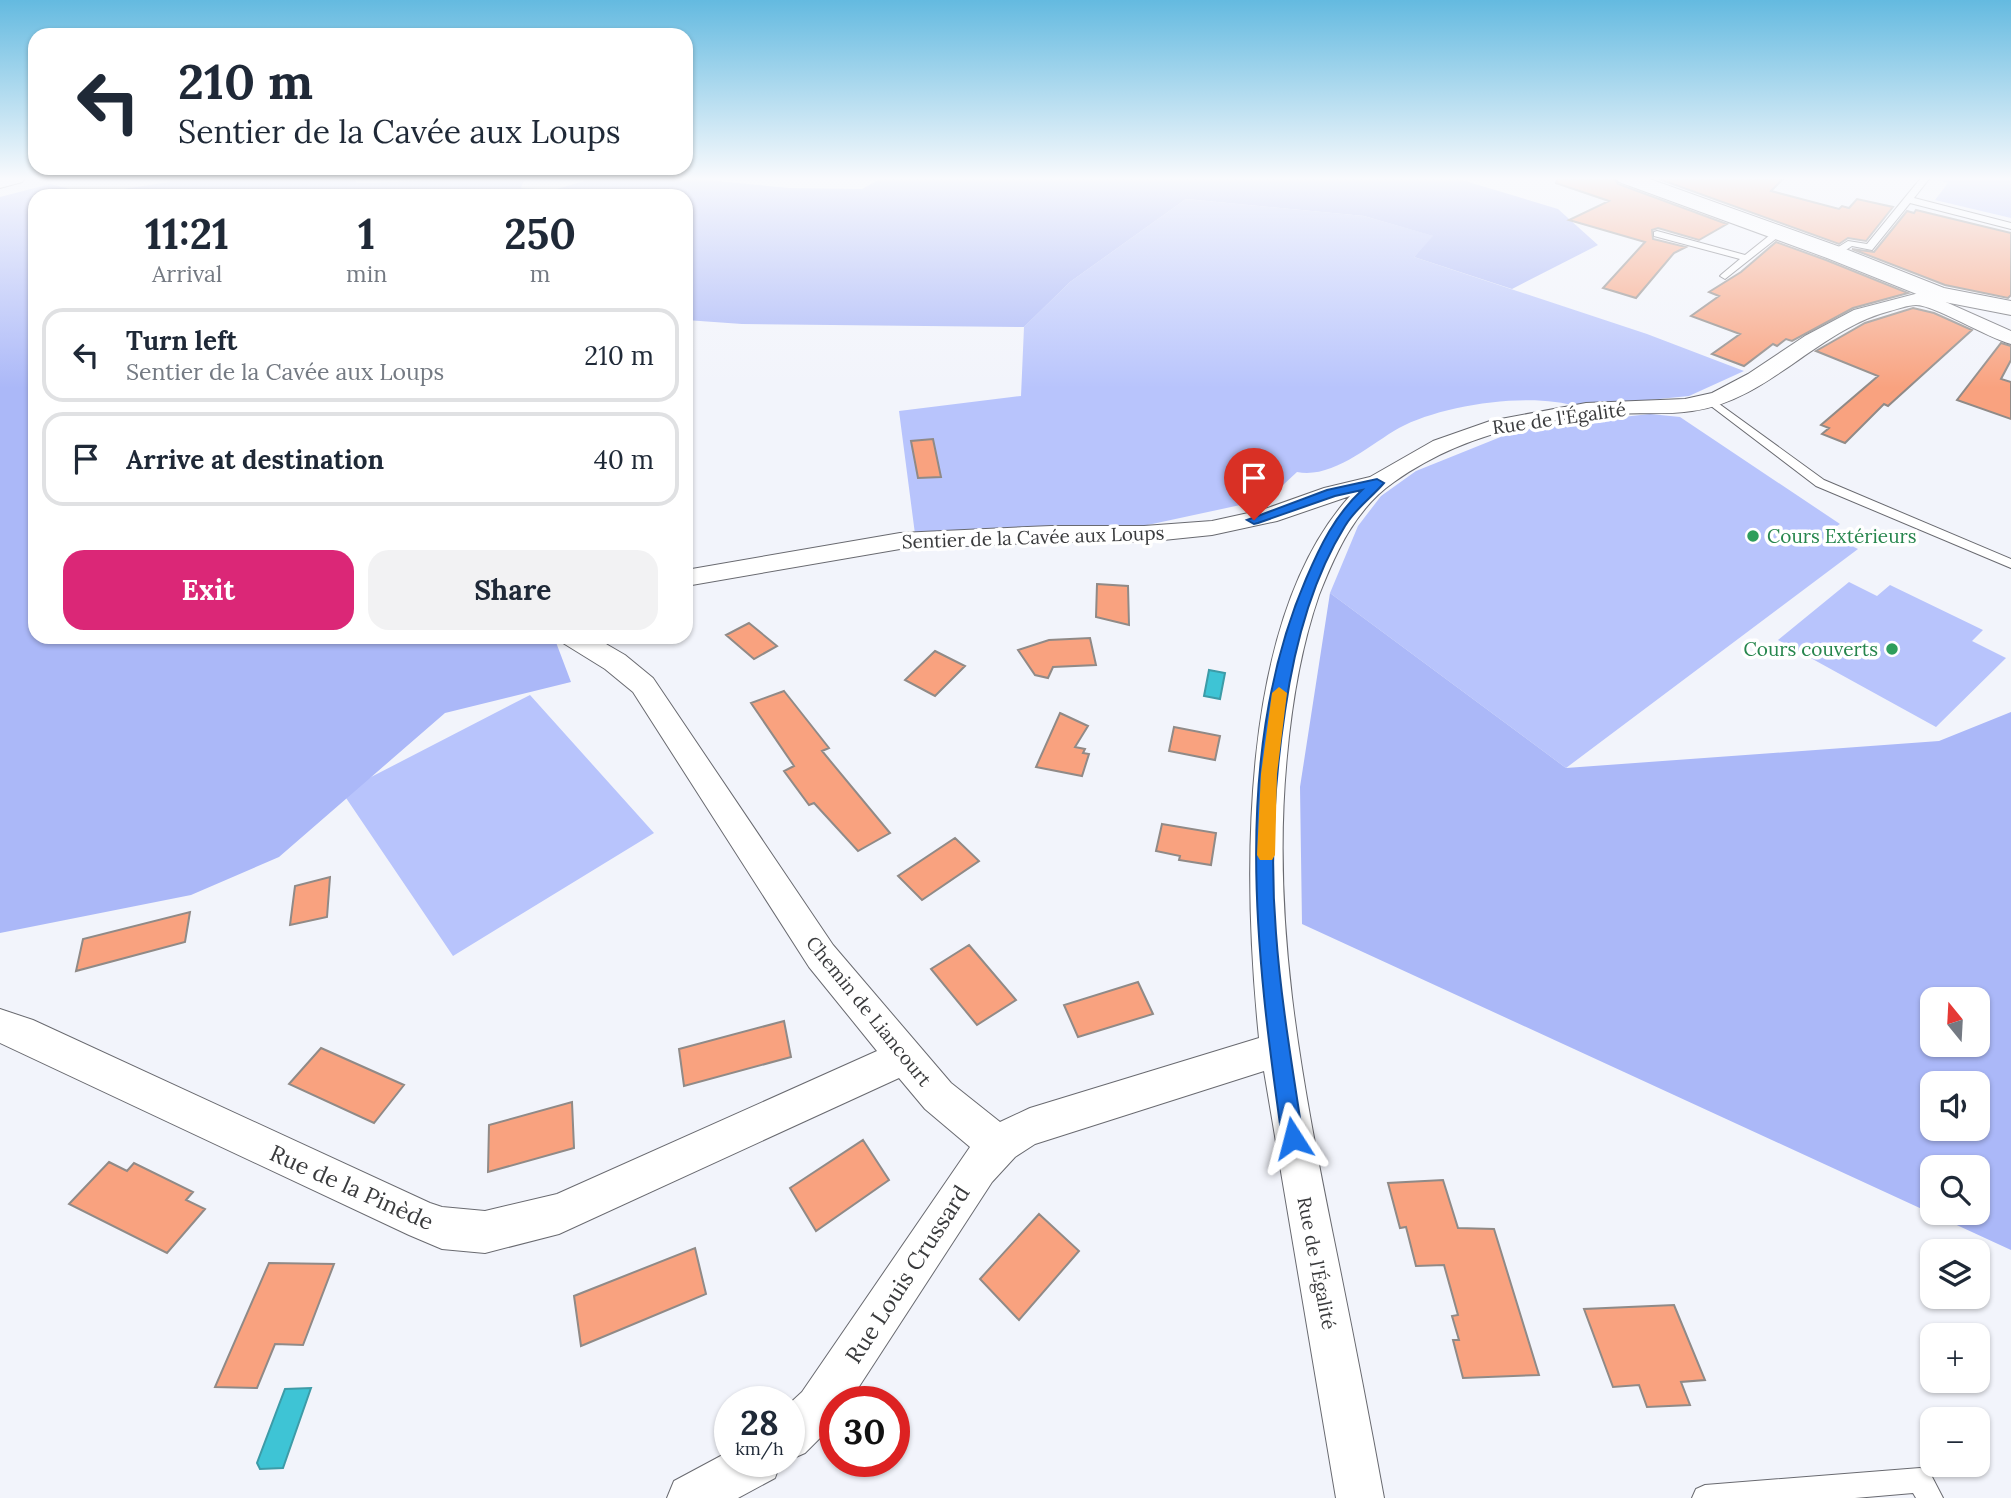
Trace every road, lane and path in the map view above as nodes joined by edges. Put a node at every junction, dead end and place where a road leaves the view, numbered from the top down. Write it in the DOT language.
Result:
graph roads {
  1 [pos="1708,248"];
  2 [pos="1758,248"];
  3 [pos="1820,248"];
  4 [pos="1843,248"];
  5 [pos="1835,253"];
  6 [pos="1745,258"];
  7 [pos="1725,276"];
  8 [pos="1930,296"];
  9 [pos="2011,308"];
  10 [pos="2011,338"];
  11 [pos="1711,401"];
  12 [pos="1377,483"];
  13 [pos="2011,564"];
  14 [pos="693,577"];
  15 [pos="585,644"];
  16 [pos="0,1026"];
  17 [pos="1279,1049"];
  18 [pos="904,1057"];
  19 [pos="999,1144"];
  20 [pos="805,1421"];
  21 [pos="729,1477"];
  22 [pos="691,1498"];
  23 [pos="1360,1498"];
  24 [pos="1705,1498"];
  25 [pos="1930,1498"];
  1 -- 6 [label="lane"];
  2 -- 6 [label="lane"];
  3 -- 5 [label="street"];
  4 -- 5 [label="lane"];
  5 -- 8 [label="street"];
  6 -- 7 [label="lane"];
  8 -- 9 [label="street"];
  8 -- 10 [label="street"];
  8 -- 11 [label="street, Rue de l'Égalité"];
  11 -- 12 [label="street, Rue de l'Égalité"];
  11 -- 13 [label="lane"];
  12 -- 14 [label="street, Sentier de la Cavée aux Loups"];
  12 -- 17 [label="street, Rue de l'Égalité"];
  15 -- 18 [label="street, Chemin de Liancourt"];
  16 -- 18 [label="street, Rue de la Pinède"];
  17 -- 19 [label="street"];
  17 -- 23 [label="street, Rue de l'Égalité"];
  18 -- 19 [label="street, Chemin de Liancourt"];
  19 -- 20 [label="street, Rue Louis Crussard"];
  21 -- 22 [label="street"];
  24 -- 25 [label="lane"];
}
